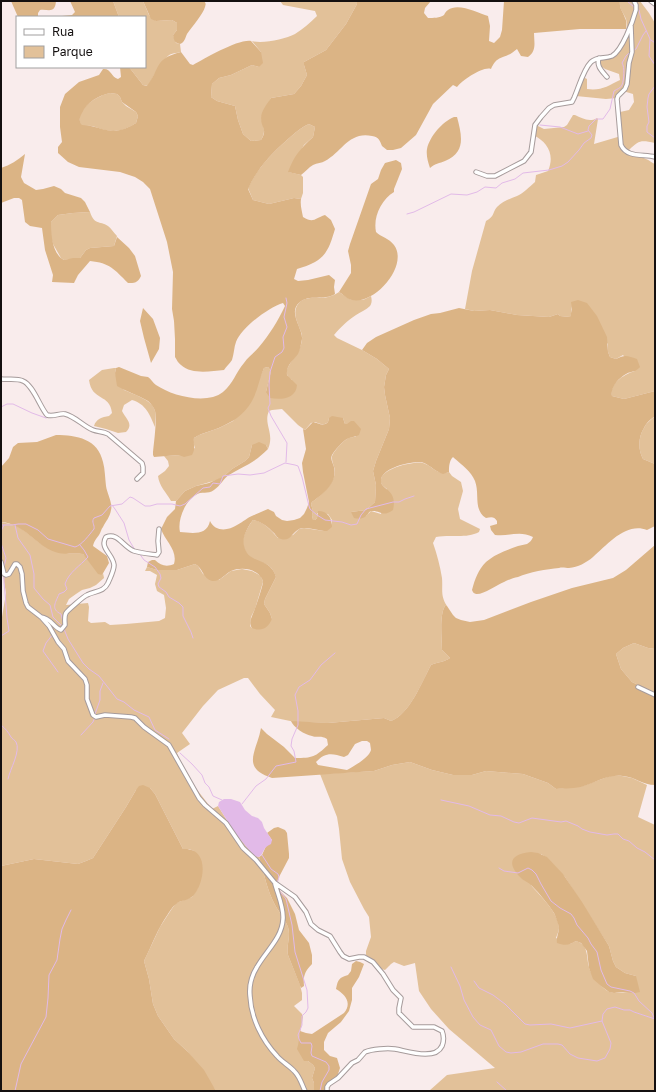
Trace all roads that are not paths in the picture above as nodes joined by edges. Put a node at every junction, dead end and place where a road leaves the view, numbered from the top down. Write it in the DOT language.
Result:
graph roads {
  1 [pos="634,1"];
  2 [pos="651,1"];
  3 [pos="655,4"];
  4 [pos="631,25"];
  5 [pos="599,58"];
  6 [pos="607,77"];
  7 [pos="655,157"];
  8 [pos="476,172"];
  9 [pos="1,379"];
  10 [pos="137,479"];
  11 [pos="159,529"];
  12 [pos="1,562"];
  13 [pos="41,617"];
  14 [pos="638,688"];
  15 [pos="655,695"];
  16 [pos="275,884"];
  17 [pos="304,1091"];
  18 [pos="327,1091"];
  1 -- 4 [label="street"];
  2 -- 3 [label="street"];
  4 -- 5 [label="street"];
  4 -- 7 [label="street"];
  5 -- 6 [label="street"];
  5 -- 8 [label="street"];
  9 -- 10 [label="street"];
  11 -- 13 [label="street"];
  12 -- 13 [label="street"];
  13 -- 16 [label="street"];
  14 -- 15 [label="street"];
  16 -- 17 [label="street"];
  16 -- 18 [label="street"];
}
